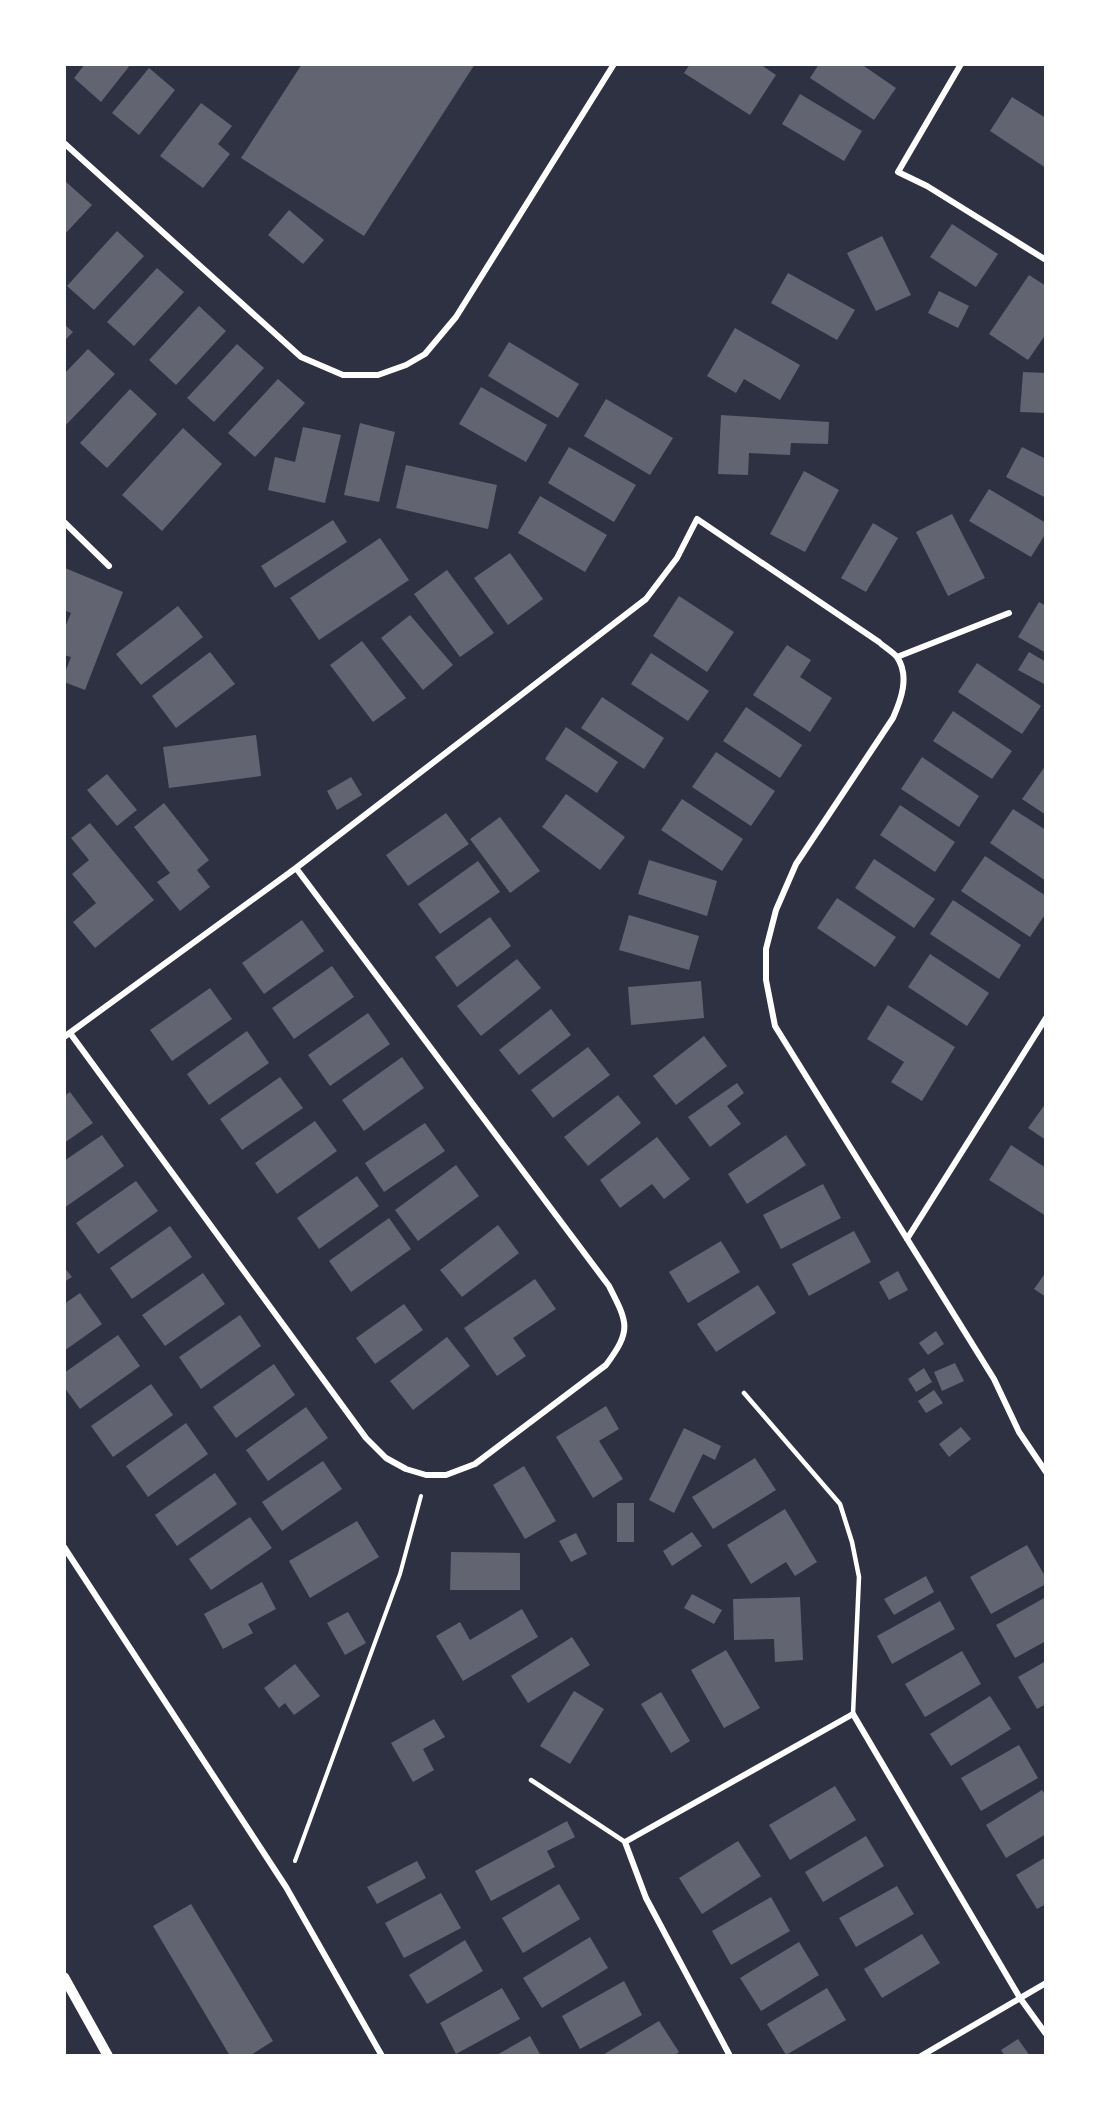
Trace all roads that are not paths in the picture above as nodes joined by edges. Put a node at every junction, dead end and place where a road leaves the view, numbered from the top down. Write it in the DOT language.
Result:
graph roads {
  1 [pos="614,64"];
  2 [pos="961,64"];
  3 [pos="64,143"];
  4 [pos="1046,260"];
  5 [pos="64,522"];
  6 [pos="109,566"];
  7 [pos="1009,613"];
  8 [pos="897,657"];
  9 [pos="296,868"];
  10 [pos="1046,1018"];
  11 [pos="67,1035"];
  12 [pos="907,1239"];
  13 [pos="744,1393"];
  14 [pos="1046,1472"];
  15 [pos="64,1547"];
  16 [pos="852,1714"];
  17 [pos="531,1780"];
  18 [pos="626,1842"];
  19 [pos="64,1977"];
  20 [pos="1046,1983"];
  21 [pos="1020,1998"];
  22 [pos="1046,2034"];
  23 [pos="108,2055"];
  24 [pos="382,2055"];
  25 [pos="730,2055"];
  26 [pos="921,2055"];
  1 -- 3 [label="street"];
  2 -- 4 [label="street"];
  5 -- 6 [label="street"];
  7 -- 8 [label="street"];
  8 -- 9 [label="street"];
  8 -- 12 [label="street"];
  9 -- 11 [label="street"];
  9 -- 11 [label="street"];
  10 -- 12 [label="street"];
  12 -- 14 [label="street"];
  13 -- 16 [label="lane"];
  15 -- 24 [label="street"];
  16 -- 18 [label="street"];
  16 -- 21 [label="street"];
  17 -- 18 [label="lane"];
  18 -- 25 [label="street"];
  19 -- 23 [label="street"];
  20 -- 21 [label="street"];
  21 -- 22 [label="street"];
  21 -- 26 [label="street"];
}
